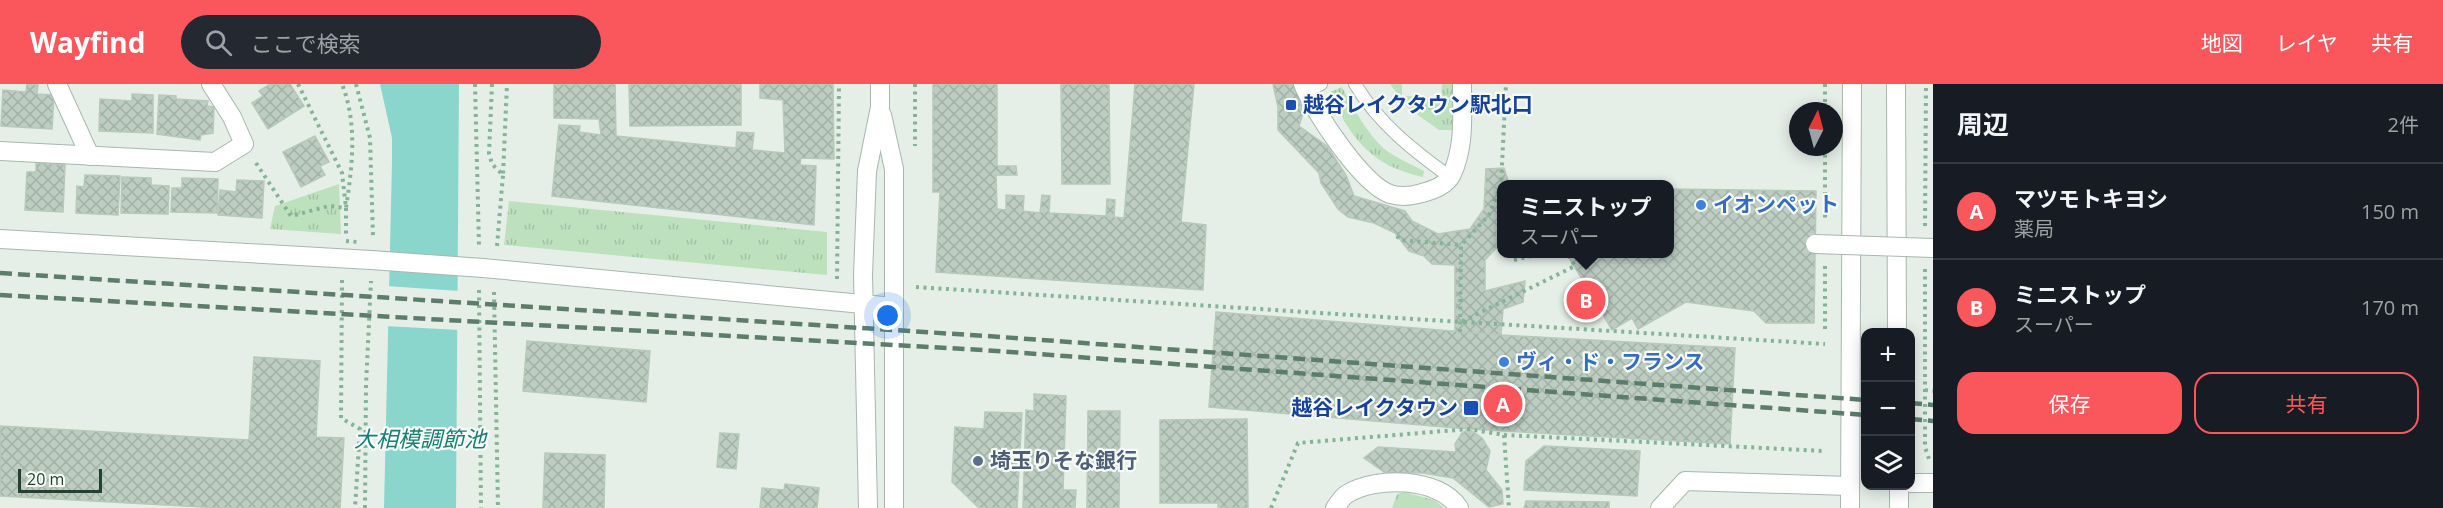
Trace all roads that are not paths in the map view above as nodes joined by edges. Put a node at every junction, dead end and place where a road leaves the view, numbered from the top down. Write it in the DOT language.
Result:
graph roads {
  1 [pos="57,84"];
  2 [pos="211,84"];
  3 [pos="880,84"];
  4 [pos="1355,84"];
  5 [pos="1462,84"];
  6 [pos="1852,84"];
  7 [pos="1896,84"];
  8 [pos="1310,87"];
  9 [pos="880,107"];
  10 [pos="0,151"];
  11 [pos="90,156"];
  12 [pos="1450,177"];
  13 [pos="0,239"];
  14 [pos="1815,244"];
  15 [pos="1933,248"];
  16 [pos="864,303"];
  17 [pos="894,307"];
  18 [pos="1897,328"];
  19 [pos="1932,474"];
  20 [pos="1915,481"];
  21 [pos="1850,486"];
  22 [pos="1899,490"];
  23 [pos="868,508"];
  24 [pos="894,508"];
  25 [pos="1335,508"];
  26 [pos="1459,508"];
  27 [pos="1660,508"];
  28 [pos="1850,508"];
  29 [pos="1899,508"];
  1 -- 11 [label="street"];
  2 -- 11 [label="street"];
  3 -- 9 [label="street"];
  4 -- 12 [label="lane"];
  5 -- 12 [label="street"];
  6 -- 21 [label="street"];
  7 -- 18 [label="street"];
  8 -- 12 [label="street"];
  9 -- 16 [label="street"];
  9 -- 17 [label="street"];
  10 -- 11 [label="street"];
  13 -- 16 [label="street, bridge"];
  14 -- 15 [label="street, bridge"];
  16 -- 17 [label="street"];
  16 -- 23 [label="street"];
  17 -- 24 [label="street"];
  19 -- 20 [label="street"];
  21 -- 27 [label="street"];
  21 -- 28 [label="street"];
  22 -- 29 [label="street"];
  25 -- 26 [label="street"];
}
